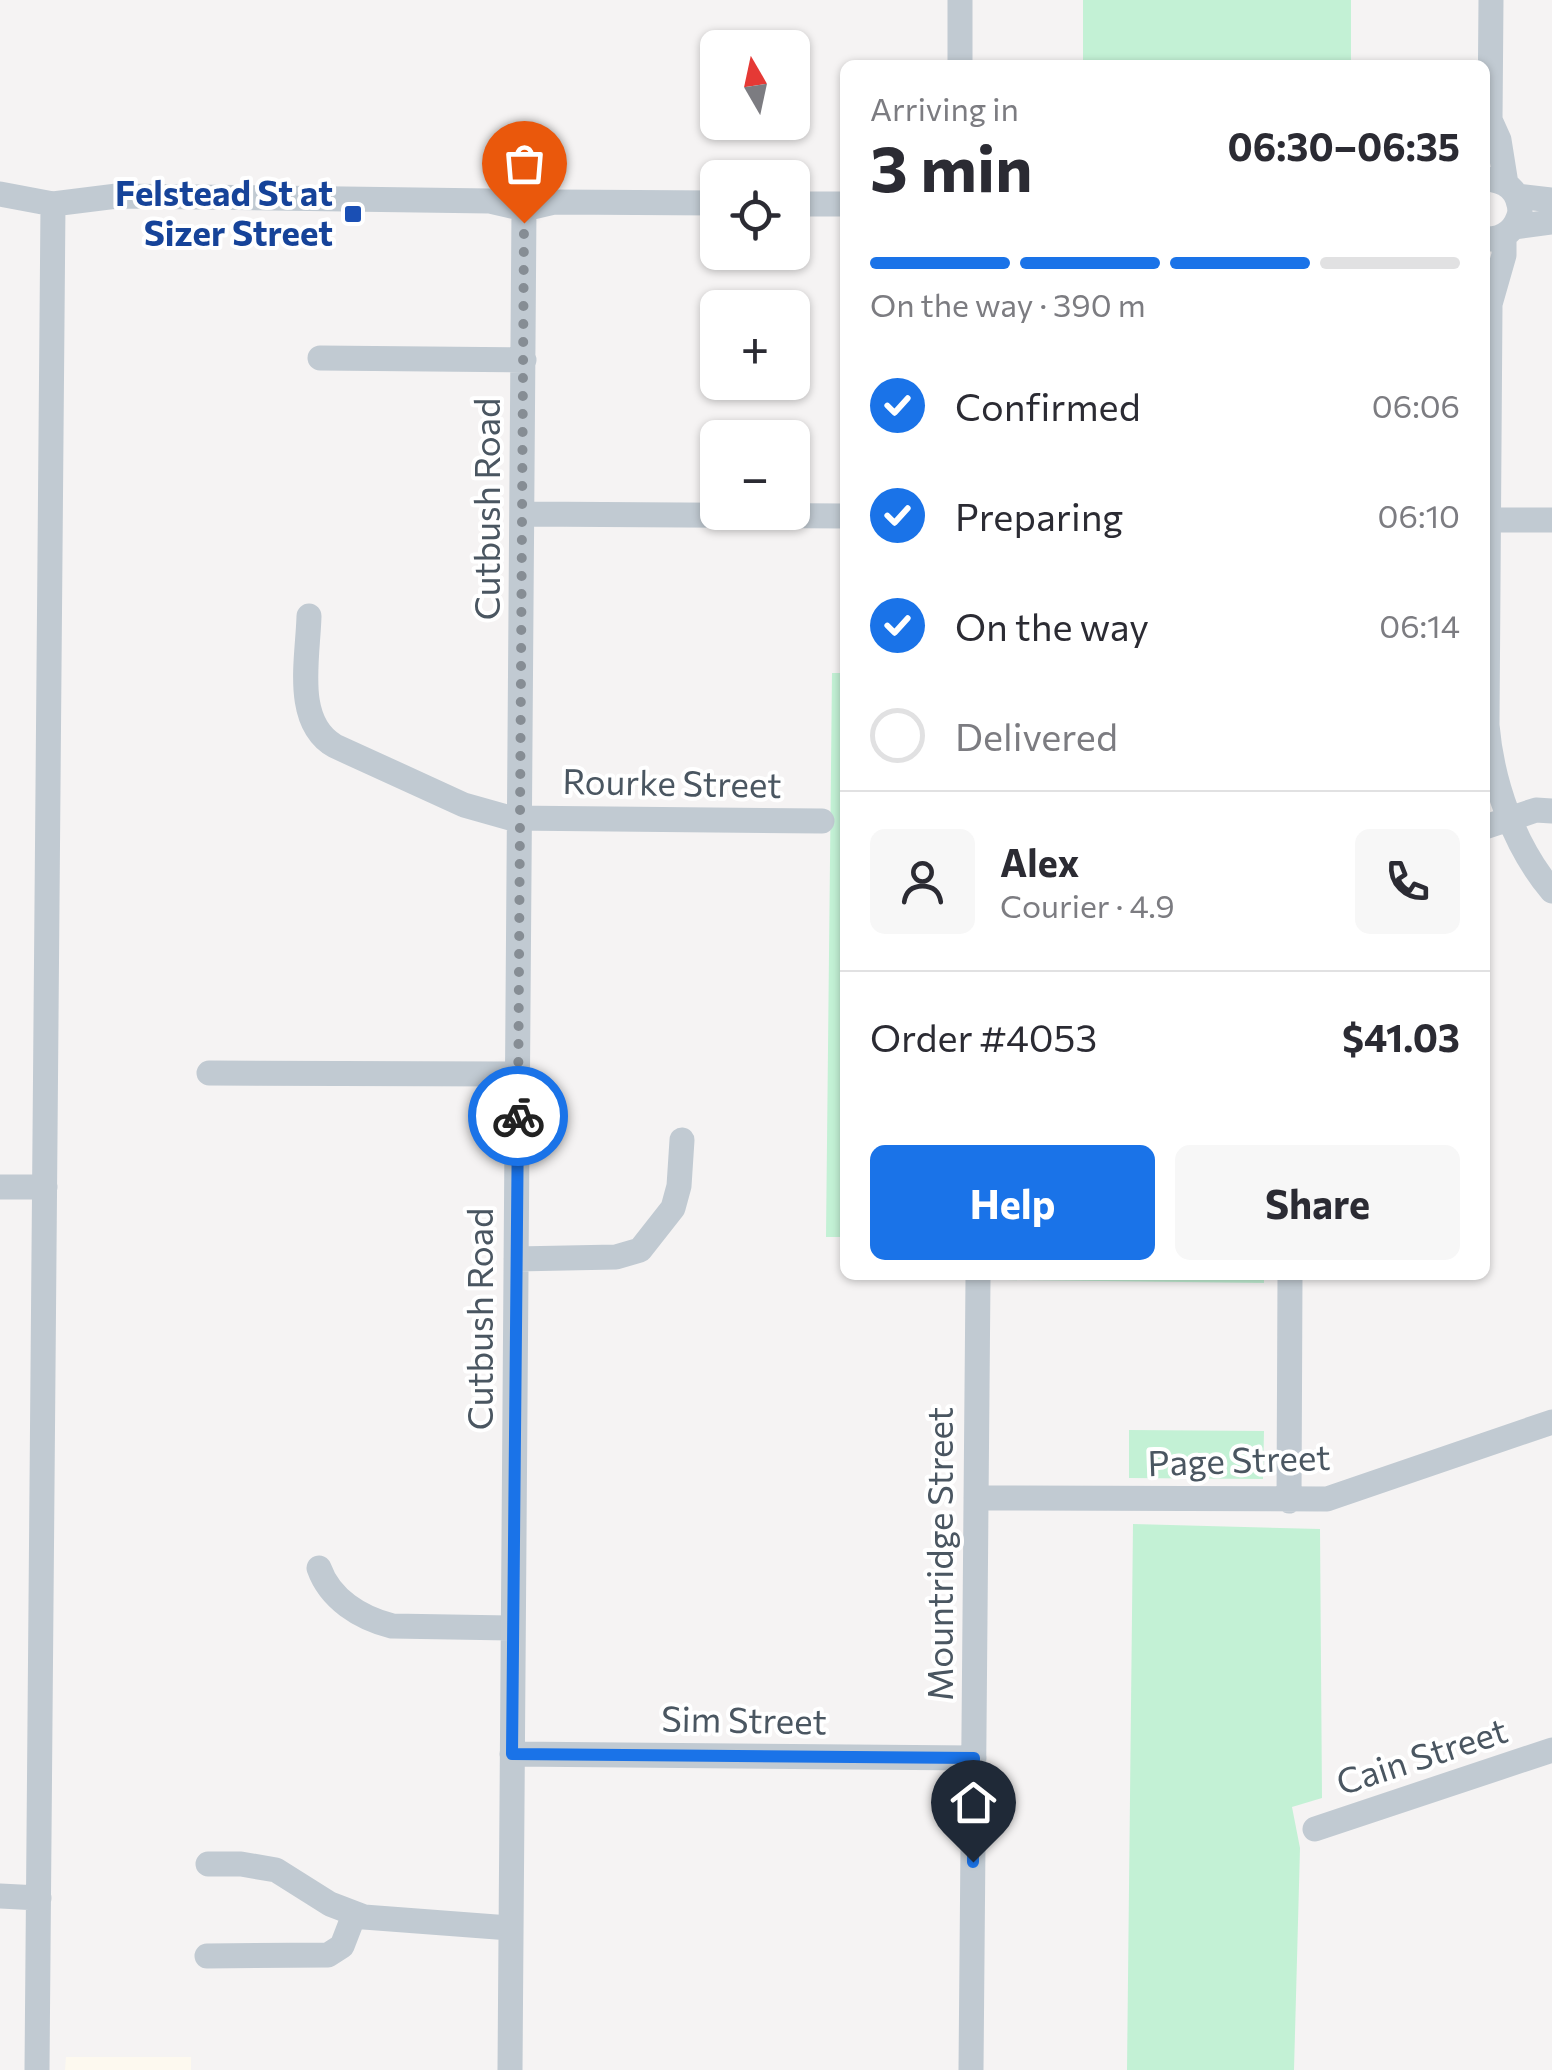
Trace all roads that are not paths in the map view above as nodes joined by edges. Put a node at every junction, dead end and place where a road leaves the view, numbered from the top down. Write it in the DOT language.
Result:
graph roads {
  1 [pos="960,0"];
  2 [pos="1491,0"];
  3 [pos="960,60"];
  4 [pos="1489,60"];
  5 [pos="1490,130"];
  6 [pos="1503,186"];
  7 [pos="0,194"];
  8 [pos="1552,200"];
  9 [pos="700,203"];
  10 [pos="53,204"];
  11 [pos="810,204"];
  12 [pos="840,204"];
  13 [pos="524,209"];
  14 [pos="1552,222"];
  15 [pos="1501,234"];
  16 [pos="1490,291"];
  17 [pos="320,358"];
  18 [pos="524,360"];
  19 [pos="523,514"];
  20 [pos="840,516"];
  21 [pos="1490,520"];
  22 [pos="1552,520"];
  23 [pos="309,616"];
  24 [pos="1490,747"];
  25 [pos="1552,810"];
  26 [pos="522,818"];
  27 [pos="822,820"];
  28 [pos="1497,823"];
  29 [pos="1552,891"];
  30 [pos="209,1073"];
  31 [pos="518,1074"];
  32 [pos="682,1140"];
  33 [pos="0,1187"];
  34 [pos="45,1187"];
  35 [pos="516,1259"];
  36 [pos="978,1280"];
  37 [pos="1290,1280"];
  38 [pos="1552,1422"];
  39 [pos="976,1498"];
  40 [pos="1290,1501"];
  41 [pos="319,1568"];
  42 [pos="513,1628"];
  43 [pos="1552,1750"];
  44 [pos="512,1754"];
  45 [pos="974,1758"];
  46 [pos="1315,1829"];
  47 [pos="208,1864"];
  48 [pos="0,1896"];
  49 [pos="38,1898"];
  50 [pos="354,1915"];
  51 [pos="510,1928"];
  52 [pos="207,1956"];
  53 [pos="37,2070"];
  54 [pos="510,2070"];
  55 [pos="971,2070"];
  1 -- 3 [label="street"];
  2 -- 4 [label="street"];
  5 -- 6 [label="street"];
  6 -- 8 [label="street"];
  6 -- 15 [label="street"];
  7 -- 10 [label="street"];
  9 -- 13 [label="street"];
  10 -- 13 [label="street"];
  10 -- 34 [label="street"];
  11 -- 12 [label="street"];
  13 -- 18 [label="street, Cutbush Road"];
  14 -- 15 [label="street"];
  15 -- 16 [label="street"];
  17 -- 18 [label="street"];
  18 -- 19 [label="street, Cutbush Road"];
  19 -- 20 [label="street"];
  19 -- 26 [label="street, Cutbush Road"];
  21 -- 22 [label="street"];
  23 -- 26 [label="street, Rourke Street"];
  24 -- 28 [label="street"];
  25 -- 28 [label="street"];
  26 -- 27 [label="street, Rourke Street"];
  26 -- 31 [label="street, Cutbush Road"];
  28 -- 29 [label="street"];
  30 -- 31 [label="street"];
  31 -- 35 [label="street, Cutbush Road"];
  32 -- 35 [label="street"];
  33 -- 34 [label="street"];
  34 -- 49 [label="street"];
  35 -- 42 [label="street, Cutbush Road"];
  36 -- 39 [label="street, Mountridge Street"];
  37 -- 40 [label="street"];
  38 -- 40 [label="street, Page Street"];
  39 -- 40 [label="street, Page Street"];
  39 -- 45 [label="street, Mountridge Street"];
  41 -- 42 [label="street"];
  42 -- 44 [label="street, Cutbush Road"];
  43 -- 46 [label="street, Cain Street"];
  44 -- 45 [label="street, Sim Street"];
  44 -- 51 [label="street, Cutbush Road"];
  45 -- 55 [label="street, Mountridge Street"];
  47 -- 50 [label="street"];
  48 -- 49 [label="street"];
  49 -- 53 [label="street"];
  50 -- 51 [label="street"];
  50 -- 52 [label="street"];
  51 -- 54 [label="street, Cutbush Road"];
}
